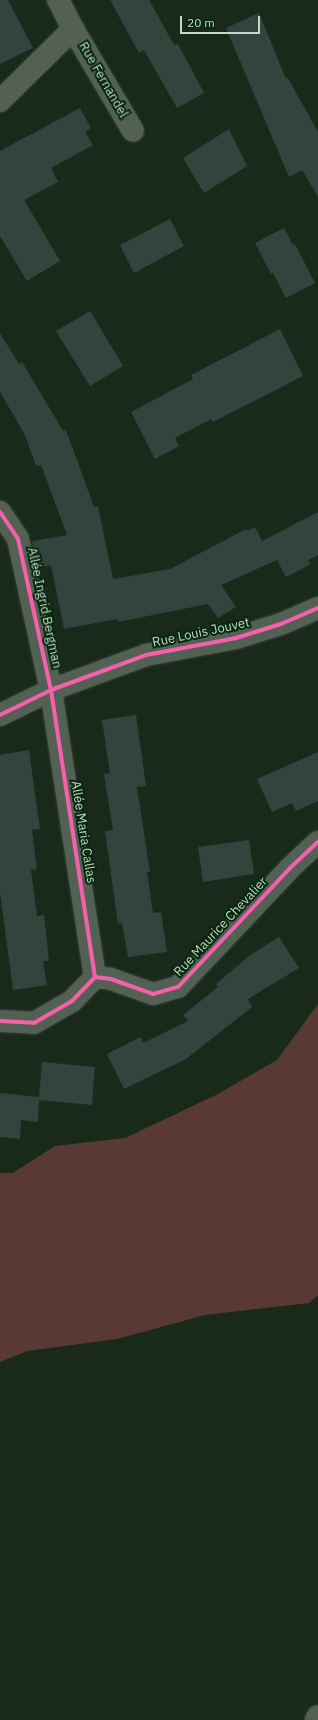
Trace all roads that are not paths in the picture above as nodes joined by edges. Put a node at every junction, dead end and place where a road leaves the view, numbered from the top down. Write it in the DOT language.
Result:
graph roads {
  1 [pos="58,0"];
  2 [pos="74,29"];
  3 [pos="0,101"];
  4 [pos="133,131"];
  5 [pos="0,512"];
  6 [pos="318,608"];
  7 [pos="51,690"];
  8 [pos="0,715"];
  9 [pos="318,842"];
  10 [pos="95,977"];
  11 [pos="0,1021"];
  12 [pos="318,1716"];
  13 [pos="316,1720"];
  1 -- 2 [label="street, Rue Fernandel"];
  2 -- 3 [label="street, Rue Fernandel"];
  2 -- 4 [label="street, Rue Fernandel"];
  5 -- 7 [label="street, Allée Ingrid Bergman"];
  6 -- 7 [label="street, Rue Louis Jouvet"];
  7 -- 8 [label="street, Rue Louis Jouvet"];
  7 -- 10 [label="street, Allée Maria Callas"];
  9 -- 10 [label="street, Rue Maurice Chevalier"];
  10 -- 11 [label="street"];
  12 -- 13 [label="street"];
}
